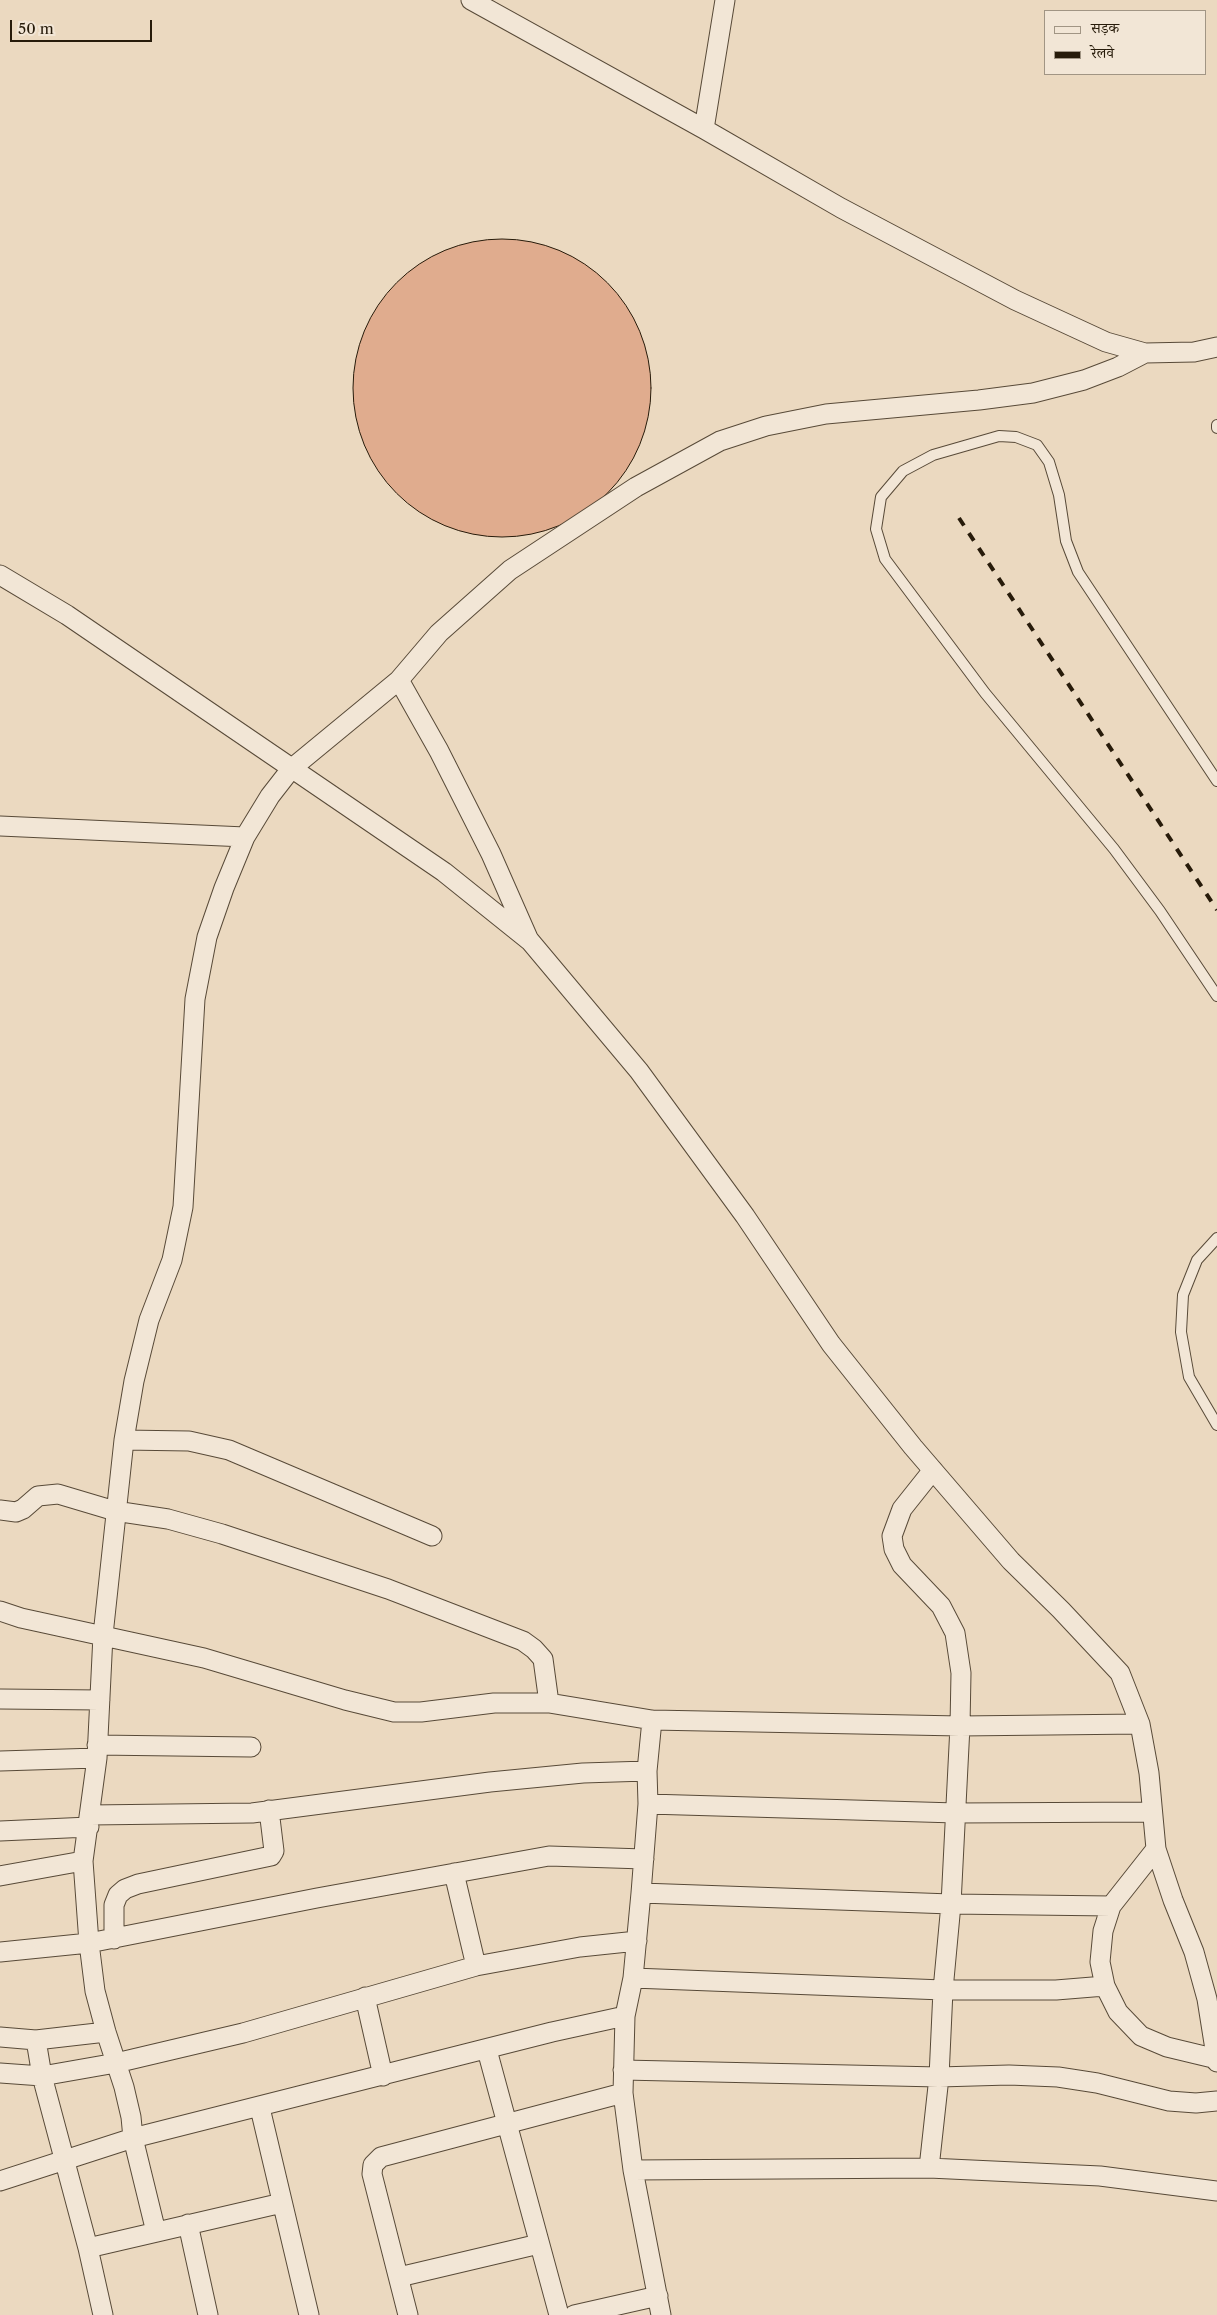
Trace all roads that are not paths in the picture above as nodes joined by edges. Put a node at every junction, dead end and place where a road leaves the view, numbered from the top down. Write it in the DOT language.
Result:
graph roads {
  1 [pos="470,0"];
  2 [pos="725,0"];
  3 [pos="704,129"];
  4 [pos="1217,347"];
  5 [pos="1144,353"];
  6 [pos="0,574"];
  7 [pos="398,680"];
  8 [pos="291,769"];
  9 [pos="1217,781"];
  10 [pos="0,826"];
  11 [pos="245,837"];
  12 [pos="530,942"];
  13 [pos="1217,996"];
  14 [pos="1217,1238"];
  15 [pos="1217,1425"];
  16 [pos="124,1440"];
  17 [pos="933,1470"];
  18 [pos="0,1510"];
  19 [pos="115,1512"];
  20 [pos="432,1536"];
  21 [pos="0,1611"];
  22 [pos="103,1635"];
  23 [pos="0,1699"];
  24 [pos="100,1700"];
  25 [pos="549,1703"];
  26 [pos="652,1720"];
  27 [pos="1140,1724"];
  28 [pos="960,1726"];
  29 [pos="251,1747"];
  30 [pos="97,1752"];
  31 [pos="0,1761"];
  32 [pos="647,1771"];
  33 [pos="648,1804"];
  34 [pos="269,1810"];
  35 [pos="1152,1812"];
  36 [pos="956,1813"];
  37 [pos="90,1821"];
  38 [pos="0,1831"];
  39 [pos="1156,1849"];
  40 [pos="644,1859"];
  41 [pos="83,1861"];
  42 [pos="454,1873"];
  43 [pos="0,1876"];
  44 [pos="641,1893"];
  45 [pos="951,1904"];
  46 [pos="1111,1906"];
  47 [pos="114,1939"];
  48 [pos="637,1941"];
  49 [pos="89,1944"];
  50 [pos="0,1952"];
  51 [pos="476,1966"];
  52 [pos="633,1978"];
  53 [pos="1105,1986"];
  54 [pos="943,1990"];
  55 [pos="365,1997"];
  56 [pos="626,2016"];
  57 [pos="106,2032"];
  58 [pos="0,2037"];
  59 [pos="36,2040"];
  60 [pos="487,2050"];
  61 [pos="1217,2060"];
  62 [pos="116,2062"];
  63 [pos="623,2070"];
  64 [pos="0,2073"];
  65 [pos="42,2076"];
  66 [pos="383,2076"];
  67 [pos="939,2077"];
  68 [pos="623,2093"];
  69 [pos="1217,2101"];
  70 [pos="260,2108"];
  71 [pos="506,2124"];
  72 [pos="133,2138"];
  73 [pos="64,2161"];
  74 [pos="928,2168"];
  75 [pos="633,2170"];
  76 [pos="0,2181"];
  77 [pos="1217,2191"];
  78 [pos="282,2203"];
  79 [pos="188,2224"];
  80 [pos="156,2232"];
  81 [pos="539,2244"];
  82 [pos="88,2248"];
  83 [pos="399,2277"];
  84 [pos="658,2296"];
  85 [pos="103,2315"];
  86 [pos="208,2315"];
  87 [pos="309,2315"];
  88 [pos="408,2315"];
  89 [pos="559,2315"];
  90 [pos="574,2315"];
  91 [pos="661,2315"];
  1 -- 3 [label="street"];
  2 -- 3 [label="street"];
  3 -- 5 [label="street"];
  4 -- 5 [label="street"];
  5 -- 7 [label="street"];
  6 -- 8 [label="street"];
  7 -- 8 [label="street"];
  7 -- 12 [label="street"];
  8 -- 11 [label="street"];
  8 -- 12 [label="street"];
  9 -- 13 [label="lane"];
  10 -- 11 [label="street"];
  11 -- 16 [label="street"];
  12 -- 17 [label="street"];
  14 -- 15 [label="lane"];
  16 -- 19 [label="street"];
  16 -- 20 [label="street"];
  17 -- 27 [label="street"];
  17 -- 28 [label="street"];
  18 -- 19 [label="street"];
  19 -- 22 [label="street"];
  19 -- 25 [label="street"];
  21 -- 22 [label="street"];
  22 -- 24 [label="street"];
  22 -- 25 [label="street"];
  23 -- 24 [label="street"];
  24 -- 30 [label="street"];
  25 -- 26 [label="street"];
  26 -- 28 [label="street"];
  26 -- 32 [label="street"];
  27 -- 28 [label="street"];
  27 -- 35 [label="street"];
  28 -- 36 [label="street"];
  29 -- 30 [label="street"];
  30 -- 31 [label="street"];
  30 -- 37 [label="street"];
  32 -- 33 [label="street"];
  32 -- 34 [label="street"];
  33 -- 36 [label="street"];
  33 -- 40 [label="street"];
  34 -- 37 [label="street"];
  34 -- 47 [label="street"];
  35 -- 36 [label="street"];
  35 -- 39 [label="street"];
  36 -- 45 [label="street"];
  37 -- 38 [label="street"];
  37 -- 41 [label="street"];
  39 -- 46 [label="street"];
  39 -- 61 [label="street"];
  40 -- 42 [label="street"];
  40 -- 44 [label="street"];
  41 -- 43 [label="street"];
  41 -- 49 [label="street"];
  42 -- 47 [label="street"];
  42 -- 51 [label="street"];
  44 -- 45 [label="street"];
  44 -- 48 [label="street"];
  45 -- 46 [label="street"];
  45 -- 54 [label="street"];
  46 -- 53 [label="street"];
  47 -- 49 [label="street"];
  48 -- 51 [label="street"];
  48 -- 52 [label="street"];
  49 -- 50 [label="street"];
  49 -- 57 [label="street"];
  51 -- 55 [label="street"];
  52 -- 54 [label="street"];
  52 -- 56 [label="street"];
  53 -- 54 [label="street"];
  53 -- 61 [label="street"];
  54 -- 67 [label="street"];
  55 -- 62 [label="street"];
  55 -- 66 [label="street"];
  56 -- 60 [label="street"];
  56 -- 63 [label="street"];
  57 -- 59 [label="street"];
  57 -- 62 [label="street"];
  58 -- 59 [label="street"];
  59 -- 65 [label="street"];
  60 -- 66 [label="street"];
  60 -- 71 [label="street"];
  62 -- 65 [label="street"];
  62 -- 72 [label="street"];
  63 -- 67 [label="street"];
  63 -- 68 [label="street"];
  64 -- 65 [label="street"];
  65 -- 73 [label="street"];
  66 -- 70 [label="street"];
  67 -- 69 [label="street"];
  67 -- 74 [label="street"];
  68 -- 71 [label="street"];
  68 -- 75 [label="street"];
  70 -- 72 [label="street"];
  70 -- 78 [label="street"];
  71 -- 81 [label="street"];
  71 -- 83 [label="street"];
  72 -- 73 [label="street"];
  72 -- 80 [label="street"];
  73 -- 76 [label="street"];
  73 -- 82 [label="street"];
  74 -- 75 [label="street"];
  74 -- 77 [label="street"];
  75 -- 84 [label="street"];
  78 -- 79 [label="street"];
  78 -- 87 [label="street"];
  79 -- 80 [label="street"];
  79 -- 86 [label="street"];
  80 -- 82 [label="street"];
  81 -- 83 [label="street"];
  81 -- 89 [label="street"];
  82 -- 85 [label="street"];
  83 -- 88 [label="street"];
  84 -- 90 [label="street"];
  84 -- 91 [label="street"];
}
